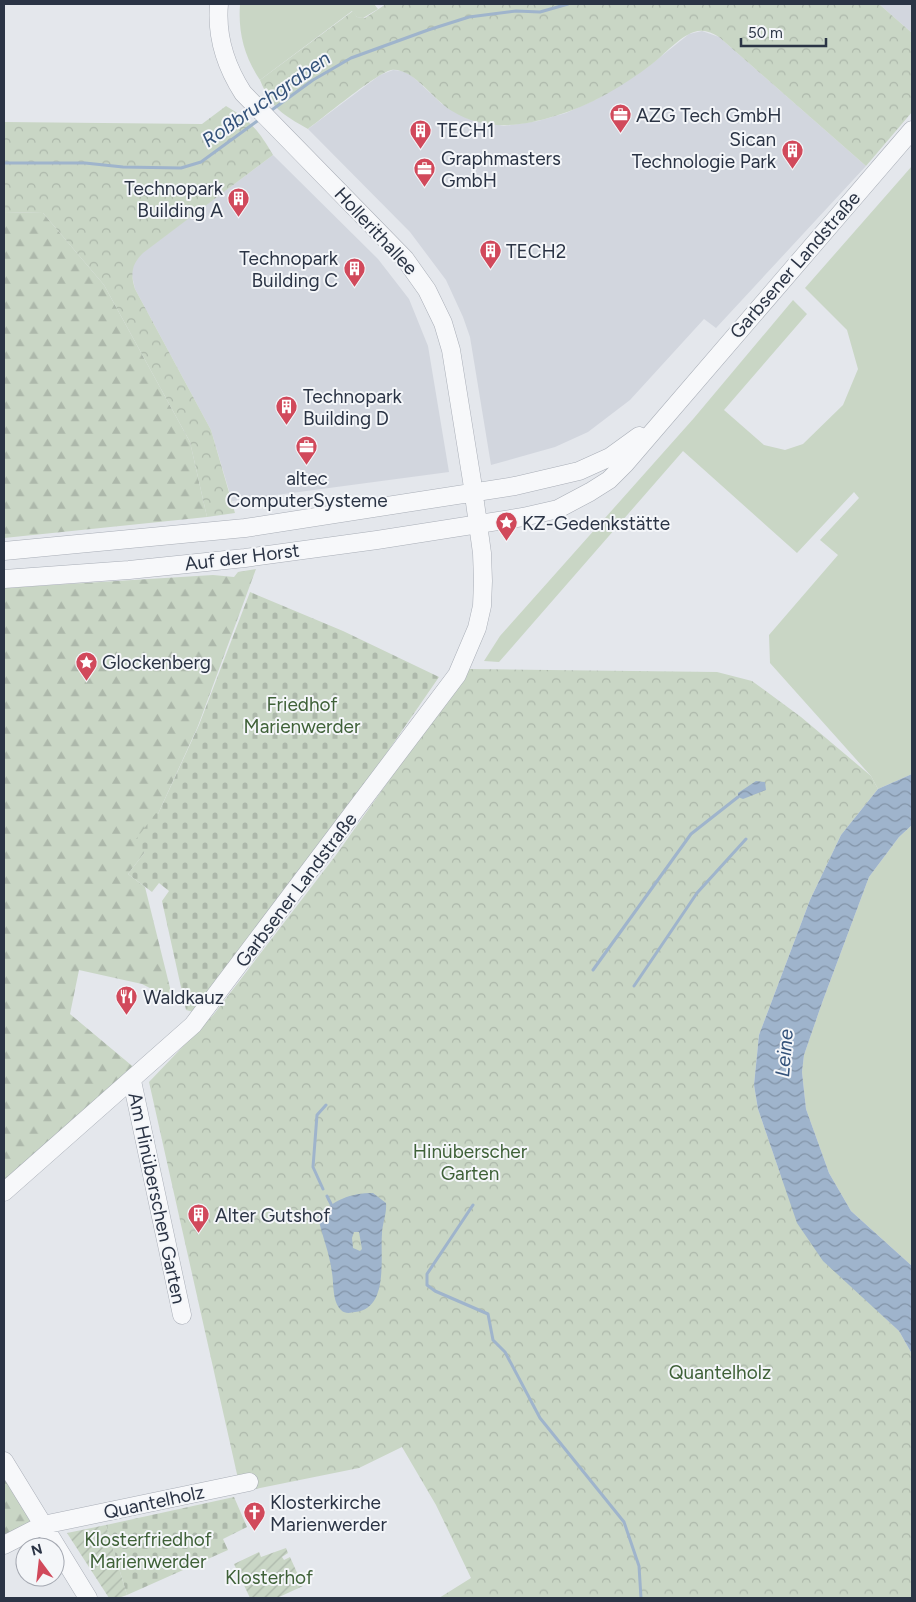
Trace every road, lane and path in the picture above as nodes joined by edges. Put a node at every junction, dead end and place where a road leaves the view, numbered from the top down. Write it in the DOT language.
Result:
graph roads {
  1 [pos="219,4"];
  2 [pos="912,130"];
  3 [pos="678,400"];
  4 [pos="474,492"];
  5 [pos="479,525"];
  6 [pos="4,551"];
  7 [pos="4,579"];
  8 [pos="132,1080"];
  9 [pos="4,1192"];
  10 [pos="182,1315"];
  11 [pos="4,1461"];
  12 [pos="249,1482"];
  13 [pos="43,1525"];
  14 [pos="4,1546"];
  15 [pos="88,1598"];
  1 -- 4 [label="street, Hollerithallee"];
  2 -- 3 [label="street, Garbsener Landstraße"];
  3 -- 4 [label="street, Garbsener Landstraße"];
  3 -- 5 [label="street, Garbsener Landstraße"];
  4 -- 5 [label="street, Garbsener Landstraße"];
  4 -- 6 [label="street, Auf der Horst"];
  5 -- 7 [label="street, Auf der Horst"];
  5 -- 8 [label="street, Garbsener Landstraße"];
  8 -- 9 [label="street, Garbsener Landstraße"];
  8 -- 10 [label="street, Am Hinüberschen Garten"];
  11 -- 13 [label="street"];
  12 -- 13 [label="street, Quantelholz"];
  13 -- 14 [label="street, Quantelholz"];
  13 -- 15 [label="street"];
}
